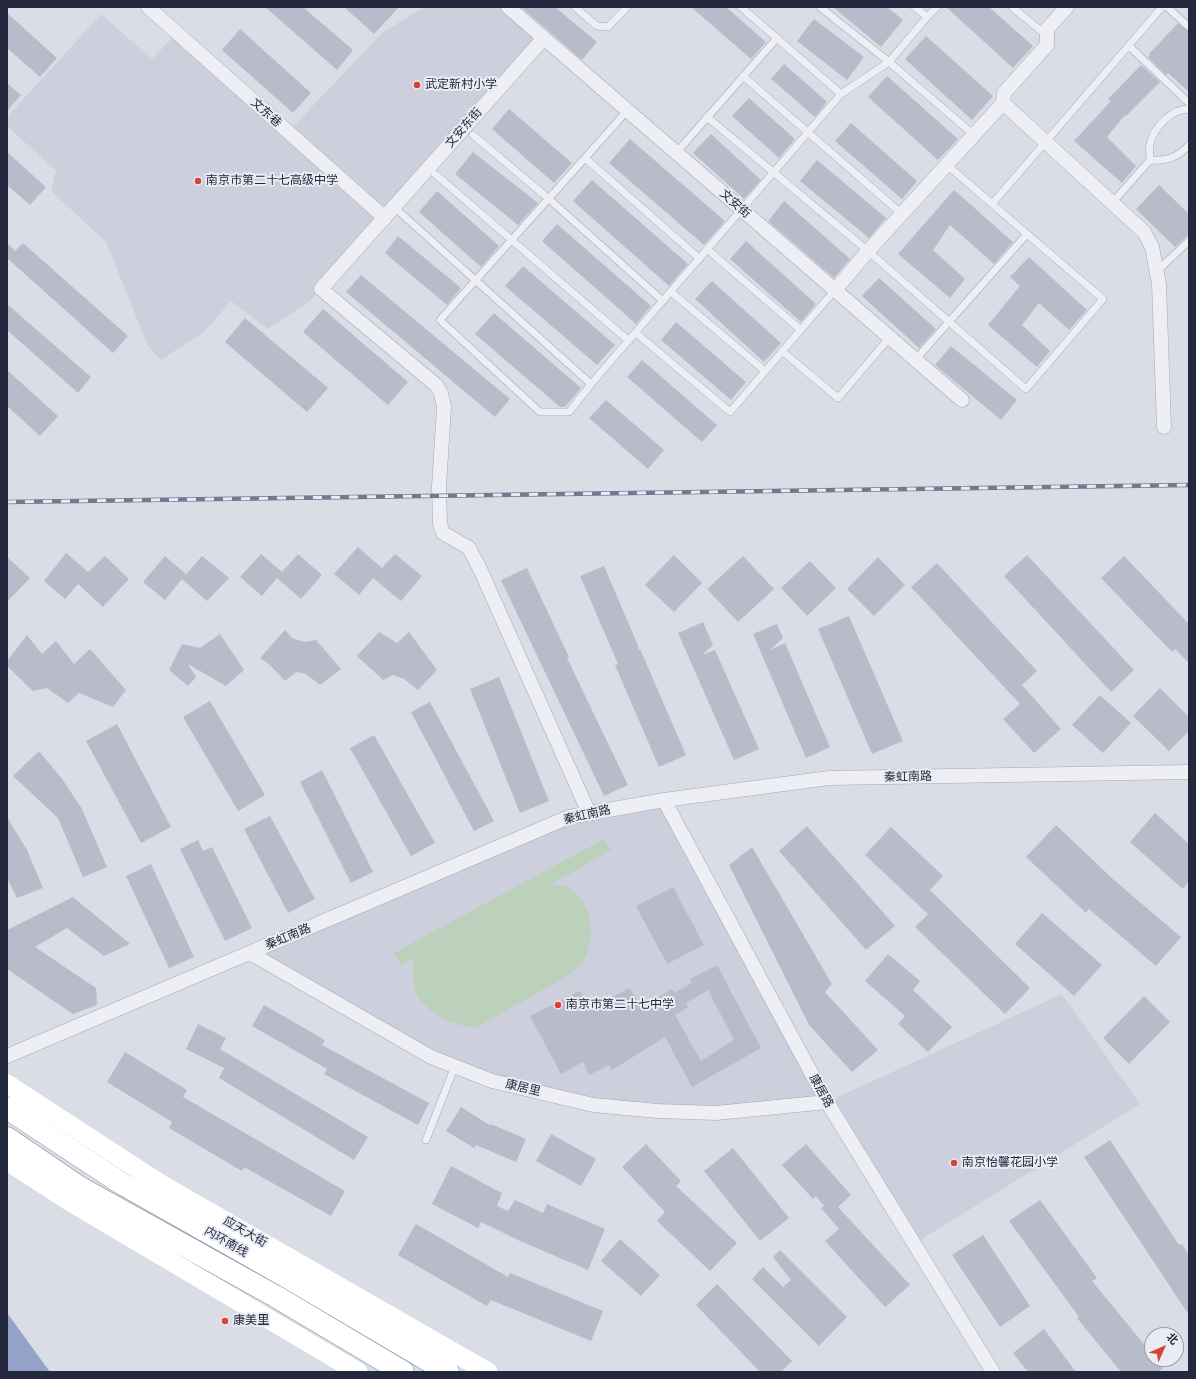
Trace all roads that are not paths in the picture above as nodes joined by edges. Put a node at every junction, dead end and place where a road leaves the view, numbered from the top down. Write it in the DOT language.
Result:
graph roads {
  1 [pos="148,7"];
  2 [pos="508,7"];
  3 [pos="576,7"];
  4 [pos="627,7"];
  5 [pos="741,7"];
  6 [pos="820,7"];
  7 [pos="915,7"];
  8 [pos="937,7"];
  9 [pos="1012,7"];
  10 [pos="1067,7"];
  11 [pos="1162,7"];
  12 [pos="1167,7"];
  13 [pos="927,17"];
  14 [pos="1189,27"];
  15 [pos="1047,37"];
  16 [pos="777,38"];
  17 [pos="543,39"];
  18 [pos="1129,46"];
  19 [pos="889,62"];
  20 [pos="743,76"];
  21 [pos="841,94"];
  22 [pos="1003,103"];
  23 [pos="1189,103"];
  24 [pos="1189,109"];
  25 [pos="627,111"];
  26 [pos="707,117"];
  27 [pos="808,132"];
  28 [pos="473,135"];
  29 [pos="974,135"];
  30 [pos="1046,143"];
  31 [pos="1189,145"];
  32 [pos="676,153"];
  33 [pos="585,158"];
  34 [pos="1150,160"];
  35 [pos="947,165"];
  36 [pos="773,173"];
  37 [pos="435,174"];
  38 [pos="549,198"];
  39 [pos="1112,202"];
  40 [pos="992,204"];
  41 [pos="394,207"];
  42 [pos="742,210"];
  43 [pos="902,214"];
  44 [pos="385,218"];
  45 [pos="1027,234"];
  46 [pos="512,240"];
  47 [pos="1189,241"];
  48 [pos="708,250"];
  49 [pos="868,251"];
  50 [pos="700,259"];
  51 [pos="1157,271"];
  52 [pos="476,281"];
  53 [pos="835,290"];
  54 [pos="672,292"];
  55 [pos="663,301"];
  56 [pos="949,321"];
  57 [pos="801,330"];
  58 [pos="636,333"];
  59 [pos="890,337"];
  60 [pos="629,341"];
  61 [pos="782,352"];
  62 [pos="916,359"];
  63 [pos="765,371"];
  64 [pos="591,384"];
  65 [pos="962,400"];
  66 [pos="1164,427"];
  67 [pos="1189,772"];
  68 [pos="664,800"];
  69 [pos="589,813"];
  70 [pos="250,953"];
  71 [pos="7,1056"];
  72 [pos="455,1066"];
  73 [pos="7,1084"];
  74 [pos="827,1102"];
  75 [pos="7,1108"];
  76 [pos="7,1138"];
  77 [pos="426,1140"];
  78 [pos="7,1161"];
  79 [pos="358,1372"];
  80 [pos="403,1372"];
  81 [pos="448,1372"];
  82 [pos="488,1372"];
  83 [pos="993,1372"];
  1 -- 44 [label="street, 文东巷"];
  2 -- 17 [label="street, 文安街"];
  3 -- 4 [label="lane"];
  5 -- 16 [label="lane"];
  6 -- 19 [label="lane"];
  7 -- 13 [label="lane"];
  8 -- 13 [label="lane"];
  9 -- 15 [label="lane"];
  10 -- 15 [label="street"];
  11 -- 18 [label="lane"];
  12 -- 14 [label="lane"];
  13 -- 19 [label="lane"];
  15 -- 22 [label="street"];
  16 -- 20 [label="lane"];
  16 -- 21 [label="lane"];
  17 -- 25 [label="street, 文安街"];
  17 -- 41 [label="street, 文安东街"];
  18 -- 23 [label="lane"];
  18 -- 30 [label="lane"];
  19 -- 21 [label="lane"];
  19 -- 29 [label="lane"];
  20 -- 26 [label="lane"];
  20 -- 27 [label="lane"];
  21 -- 27 [label="lane"];
  22 -- 29 [label="street"];
  22 -- 30 [label="street"];
  24 -- 34 [label="lane"];
  25 -- 32 [label="street, 文安街"];
  25 -- 33 [label="lane"];
  26 -- 32 [label="lane"];
  26 -- 36 [label="lane"];
  27 -- 36 [label="lane"];
  27 -- 43 [label="lane"];
  28 -- 38 [label="lane"];
  29 -- 35 [label="street"];
  30 -- 39 [label="street"];
  30 -- 40 [label="lane"];
  31 -- 34 [label="lane"];
  32 -- 42 [label="street, 文安街"];
  33 -- 38 [label="lane"];
  33 -- 50 [label="lane"];
  34 -- 39 [label="lane"];
  35 -- 40 [label="lane"];
  35 -- 43 [label="street"];
  36 -- 42 [label="lane"];
  36 -- 49 [label="lane"];
  37 -- 46 [label="lane"];
  38 -- 46 [label="lane"];
  38 -- 55 [label="lane"];
  39 -- 51 [label="street"];
  40 -- 45 [label="lane"];
  41 -- 44 [label="street, 文安东街"];
  41 -- 52 [label="lane"];
  42 -- 48 [label="lane"];
  42 -- 53 [label="street, 文安街"];
  43 -- 49 [label="street"];
  44 -- 69 [label="street, 文安东街"];
  45 -- 56 [label="lane"];
  45 -- 56 [label="lane"];
  46 -- 52 [label="lane"];
  46 -- 60 [label="lane"];
  47 -- 51 [label="lane"];
  48 -- 50 [label="lane"];
  48 -- 57 [label="lane"];
  49 -- 53 [label="street"];
  49 -- 56 [label="lane"];
  50 -- 54 [label="lane"];
  51 -- 66 [label="street"];
  52 -- 64 [label="lane"];
  52 -- 64 [label="lane"];
  53 -- 57 [label="lane"];
  53 -- 59 [label="street, 文安街"];
  54 -- 55 [label="lane"];
  54 -- 63 [label="lane"];
  55 -- 58 [label="lane"];
  56 -- 62 [label="lane"];
  57 -- 61 [label="lane"];
  58 -- 60 [label="lane"];
  58 -- 63 [label="lane"];
  59 -- 61 [label="lane"];
  59 -- 62 [label="street, 文安街"];
  60 -- 64 [label="lane"];
  61 -- 63 [label="lane"];
  62 -- 65 [label="street, 文安街"];
  67 -- 68 [label="street, 秦虹南路"];
  68 -- 69 [label="street, 秦虹南路"];
  68 -- 74 [label="street, 康居路"];
  69 -- 70 [label="street, 秦虹南路"];
  70 -- 71 [label="street, 秦虹南路"];
  70 -- 72 [label="street, 康居里"];
  72 -- 74 [label="street, 康居里"];
  72 -- 77 [label="lane"];
  73 -- 82 [label="main road, 应天大街"];
  74 -- 83 [label="street, 康居路"];
  75 -- 81 [label="highway, 内环南线"];
  76 -- 80 [label="highway, 内环南线"];
  78 -- 79 [label="main road"];
}
